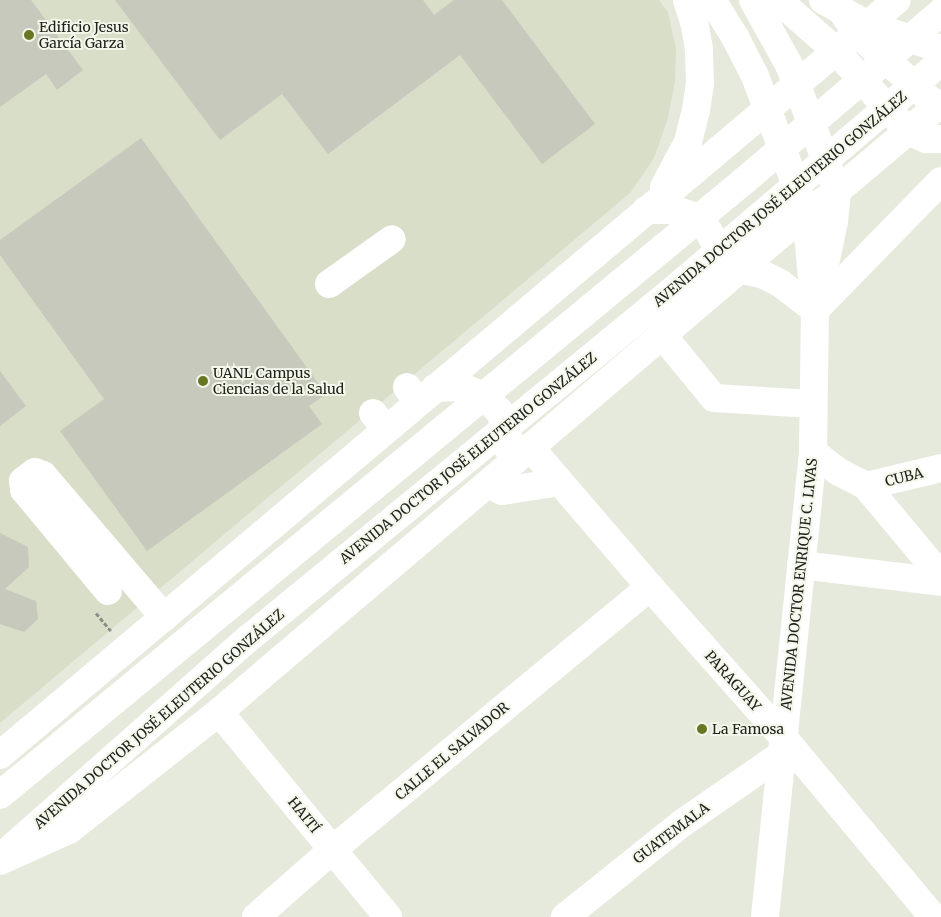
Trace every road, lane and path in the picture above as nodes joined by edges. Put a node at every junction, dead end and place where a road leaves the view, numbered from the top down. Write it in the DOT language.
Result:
graph roads {
  1 [pos="687,0"];
  2 [pos="712,0"];
  3 [pos="753,0"];
  4 [pos="778,0"];
  5 [pos="895,1"];
  6 [pos="832,5"];
  7 [pos="941,12"];
  8 [pos="861,28"];
  9 [pos="903,38"];
  10 [pos="941,49"];
  11 [pos="836,51"];
  12 [pos="941,62"];
  13 [pos="796,84"];
  14 [pos="940,107"];
  15 [pos="768,108"];
  16 [pos="908,131"];
  17 [pos="941,139"];
  18 [pos="941,181"];
  19 [pos="837,191"];
  20 [pos="651,206"];
  21 [pos="806,213"];
  22 [pos="392,238"];
  23 [pos="741,270"];
  24 [pos="329,284"];
  25 [pos="703,302"];
  26 [pos="815,310"];
  27 [pos="663,336"];
  28 [pos="420,392"];
  29 [pos="813,404"];
  30 [pos="530,447"];
  31 [pos="812,452"];
  32 [pos="941,468"];
  33 [pos="555,476"];
  34 [pos="495,479"];
  35 [pos="866,486"];
  36 [pos="801,565"];
  37 [pos="941,576"];
  38 [pos="941,582"];
  39 [pos="650,587"];
  40 [pos="108,591"];
  41 [pos="164,617"];
  42 [pos="219,712"];
  43 [pos="782,746"];
  44 [pos="0,755"];
  45 [pos="0,795"];
  46 [pos="332,850"];
  47 [pos="0,859"];
  48 [pos="256,917"];
  49 [pos="388,917"];
  50 [pos="566,917"];
  51 [pos="765,917"];
  52 [pos="934,917"];
  1 -- 20 [label="main road"];
  2 -- 15 [label="main road, AVENIDA DOCTOR ENRIQUE C. LIVAS"];
  3 -- 13 [label="main road"];
  4 -- 11 [label="main road"];
  5 -- 8 [label="main road"];
  5 -- 9 [label="main road"];
  6 -- 8 [label="main road"];
  7 -- 45 [label="main road"];
  8 -- 9 [label="main road"];
  8 -- 11 [label="main road"];
  8 -- 14 [label="main road"];
  9 -- 10 [label="main road"];
  11 -- 13 [label="main road"];
  11 -- 16 [label="main road"];
  12 -- 47 [label="main road, AVENIDA DOCTOR JOSÉ ELEUTERIO GONZÁLEZ"];
  13 -- 15 [label="main road"];
  13 -- 19 [label="main road"];
  14 -- 16 [label="main road, AVENIDA DOCTOR JOSÉ ELEUTERIO GONZÁLEZ"];
  15 -- 20 [label="main road"];
  15 -- 21 [label="main road, AVENIDA DOCTOR ENRIQUE C. LIVAS"];
  16 -- 17 [label="main road"];
  16 -- 19 [label="main road, AVENIDA DOCTOR JOSÉ ELEUTERIO GONZÁLEZ"];
  18 -- 26 [label="main road"];
  19 -- 21 [label="main road, AVENIDA DOCTOR JOSÉ ELEUTERIO GONZÁLEZ"];
  19 -- 26 [label="main road, AVENIDA DOCTOR ENRIQUE C. LIVAS"];
  20 -- 25 [label="main road"];
  20 -- 28 [label="main road"];
  21 -- 23 [label="main road, AVENIDA DOCTOR JOSÉ ELEUTERIO GONZÁLEZ"];
  21 -- 26 [label="main road, AVENIDA DOCTOR ENRIQUE C. LIVAS"];
  22 -- 24 [label="main road"];
  23 -- 25 [label="main road, AVENIDA DOCTOR JOSÉ ELEUTERIO GONZÁLEZ"];
  23 -- 26 [label="main road"];
  25 -- 27 [label="main road, AVENIDA DOCTOR JOSÉ ELEUTERIO GONZÁLEZ"];
  26 -- 29 [label="main road, AVENIDA DOCTOR ENRIQUE C. LIVAS"];
  27 -- 29 [label="main road"];
  27 -- 30 [label="main road, AVENIDA DOCTOR JOSÉ ELEUTERIO GONZÁLEZ"];
  28 -- 34 [label="main road"];
  28 -- 41 [label="main road"];
  29 -- 31 [label="main road, AVENIDA DOCTOR ENRIQUE C. LIVAS"];
  30 -- 33 [label="main road, PARAGUAY"];
  30 -- 34 [label="main road, AVENIDA DOCTOR JOSÉ ELEUTERIO GONZÁLEZ"];
  31 -- 35 [label="main road"];
  31 -- 36 [label="main road, AVENIDA DOCTOR ENRIQUE C. LIVAS"];
  32 -- 35 [label="main road, CUBA"];
  33 -- 34 [label="main road"];
  33 -- 39 [label="main road, PARAGUAY"];
  34 -- 42 [label="main road, AVENIDA DOCTOR JOSÉ ELEUTERIO GONZÁLEZ"];
  35 -- 37 [label="main road"];
  36 -- 38 [label="main road"];
  36 -- 43 [label="main road, AVENIDA DOCTOR ENRIQUE C. LIVAS"];
  39 -- 43 [label="main road, PARAGUAY"];
  39 -- 46 [label="main road, CALLE EL SALVADOR"];
  40 -- 41 [label="main road"];
  41 -- 44 [label="main road"];
  42 -- 46 [label="main road, HAITÍ"];
  42 -- 47 [label="main road, AVENIDA DOCTOR JOSÉ ELEUTERIO GONZÁLEZ"];
  43 -- 50 [label="main road, GUATEMALA"];
  43 -- 51 [label="main road, AVENIDA DOCTOR ENRIQUE C. LIVAS"];
  43 -- 52 [label="main road, PARAGUAY"];
  46 -- 48 [label="main road, CALLE EL SALVADOR"];
  46 -- 49 [label="main road, HAITÍ"];
}
